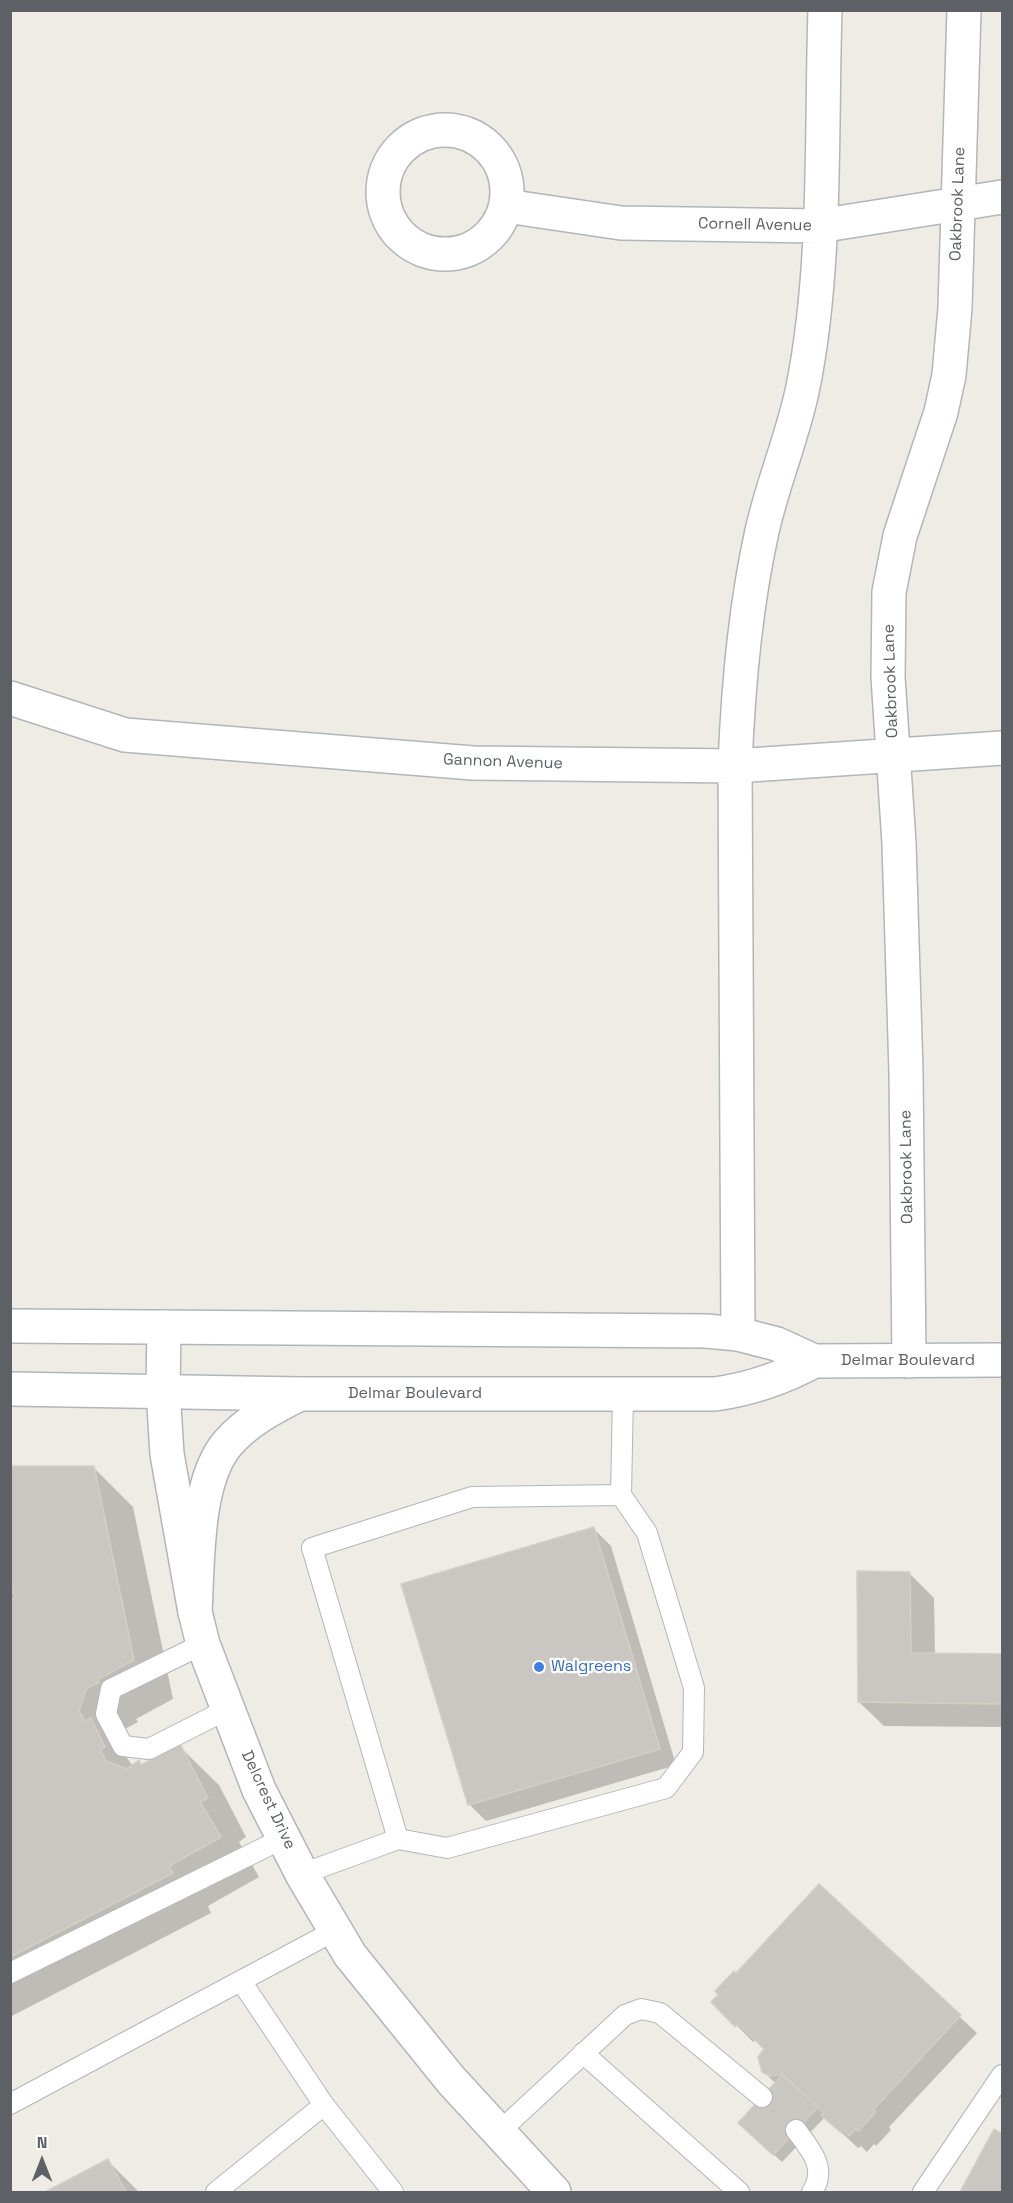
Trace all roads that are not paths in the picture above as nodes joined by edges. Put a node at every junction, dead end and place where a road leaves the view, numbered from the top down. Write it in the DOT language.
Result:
graph roads {
  1 [pos="825,10"];
  2 [pos="964,10"];
  3 [pos="1002,197"];
  4 [pos="957,204"];
  5 [pos="506,206"];
  6 [pos="819,226"];
  7 [pos="10,698"];
  8 [pos="1002,748"];
  9 [pos="894,755"];
  10 [pos="735,766"];
  11 [pos="10,1326"];
  12 [pos="164,1327"];
  13 [pos="738,1334"];
  14 [pos="1002,1360"];
  15 [pos="813,1361"];
  16 [pos="909,1361"];
  17 [pos="10,1389"];
  18 [pos="163,1390"];
  19 [pos="300,1394"];
  20 [pos="623,1394"];
  21 [pos="621,1495"];
  22 [pos="195,1612"];
  23 [pos="203,1644"];
  24 [pos="228,1709"];
  25 [pos="284,1838"];
  26 [pos="398,1839"];
  27 [pos="302,1874"];
  28 [pos="336,1930"];
  29 [pos="10,1973"];
  30 [pos="241,1981"];
  31 [pos="583,2053"];
  32 [pos="1002,2075"];
  33 [pos="762,2097"];
  34 [pos="10,2104"];
  35 [pos="324,2105"];
  36 [pos="796,2130"];
  37 [pos="499,2133"];
  38 [pos="216,2193"];
  39 [pos="393,2193"];
  40 [pos="554,2193"];
  41 [pos="739,2193"];
  42 [pos="812,2193"];
  43 [pos="923,2193"];
  1 -- 6 [label="street"];
  2 -- 4 [label="street, Oakbrook Lane"];
  3 -- 4 [label="street, Cornell Avenue"];
  4 -- 6 [label="street, Cornell Avenue"];
  4 -- 9 [label="street, Oakbrook Lane"];
  5 -- 6 [label="street, Cornell Avenue"];
  6 -- 10 [label="street"];
  7 -- 10 [label="street, Gannon Avenue"];
  8 -- 9 [label="street, Gannon Avenue"];
  9 -- 10 [label="street, Gannon Avenue"];
  9 -- 16 [label="street, Oakbrook Lane"];
  10 -- 13 [label="street"];
  11 -- 12 [label="street, Delmar Boulevard"];
  12 -- 13 [label="street, Delmar Boulevard"];
  12 -- 18 [label="street, Delcrest Drive"];
  13 -- 15 [label="street, Delmar Boulevard"];
  14 -- 16 [label="street, Delmar Boulevard"];
  15 -- 16 [label="street, Delmar Boulevard"];
  15 -- 20 [label="street, Delmar Boulevard"];
  17 -- 18 [label="street, Delmar Boulevard"];
  18 -- 19 [label="street, Delmar Boulevard"];
  18 -- 22 [label="street, Delcrest Drive"];
  19 -- 20 [label="street, Delmar Boulevard"];
  19 -- 22 [label="street"];
  20 -- 21 [label="lane"];
  21 -- 26 [label="lane"];
  21 -- 26 [label="lane"];
  22 -- 23 [label="street, Delcrest Drive"];
  23 -- 24 [label="street, Delcrest Drive"];
  23 -- 24 [label="lane"];
  24 -- 25 [label="street, Delcrest Drive"];
  25 -- 27 [label="street, Delcrest Drive"];
  25 -- 29 [label="lane"];
  26 -- 27 [label="lane"];
  27 -- 28 [label="street, Delcrest Drive"];
  28 -- 30 [label="lane"];
  28 -- 37 [label="street, Delcrest Drive"];
  30 -- 34 [label="lane"];
  30 -- 35 [label="lane"];
  31 -- 33 [label="lane"];
  31 -- 37 [label="lane"];
  31 -- 41 [label="lane"];
  32 -- 43 [label="lane"];
  35 -- 38 [label="lane"];
  35 -- 39 [label="lane"];
  36 -- 42 [label="lane"];
  37 -- 40 [label="street, Delcrest Drive"];
}
